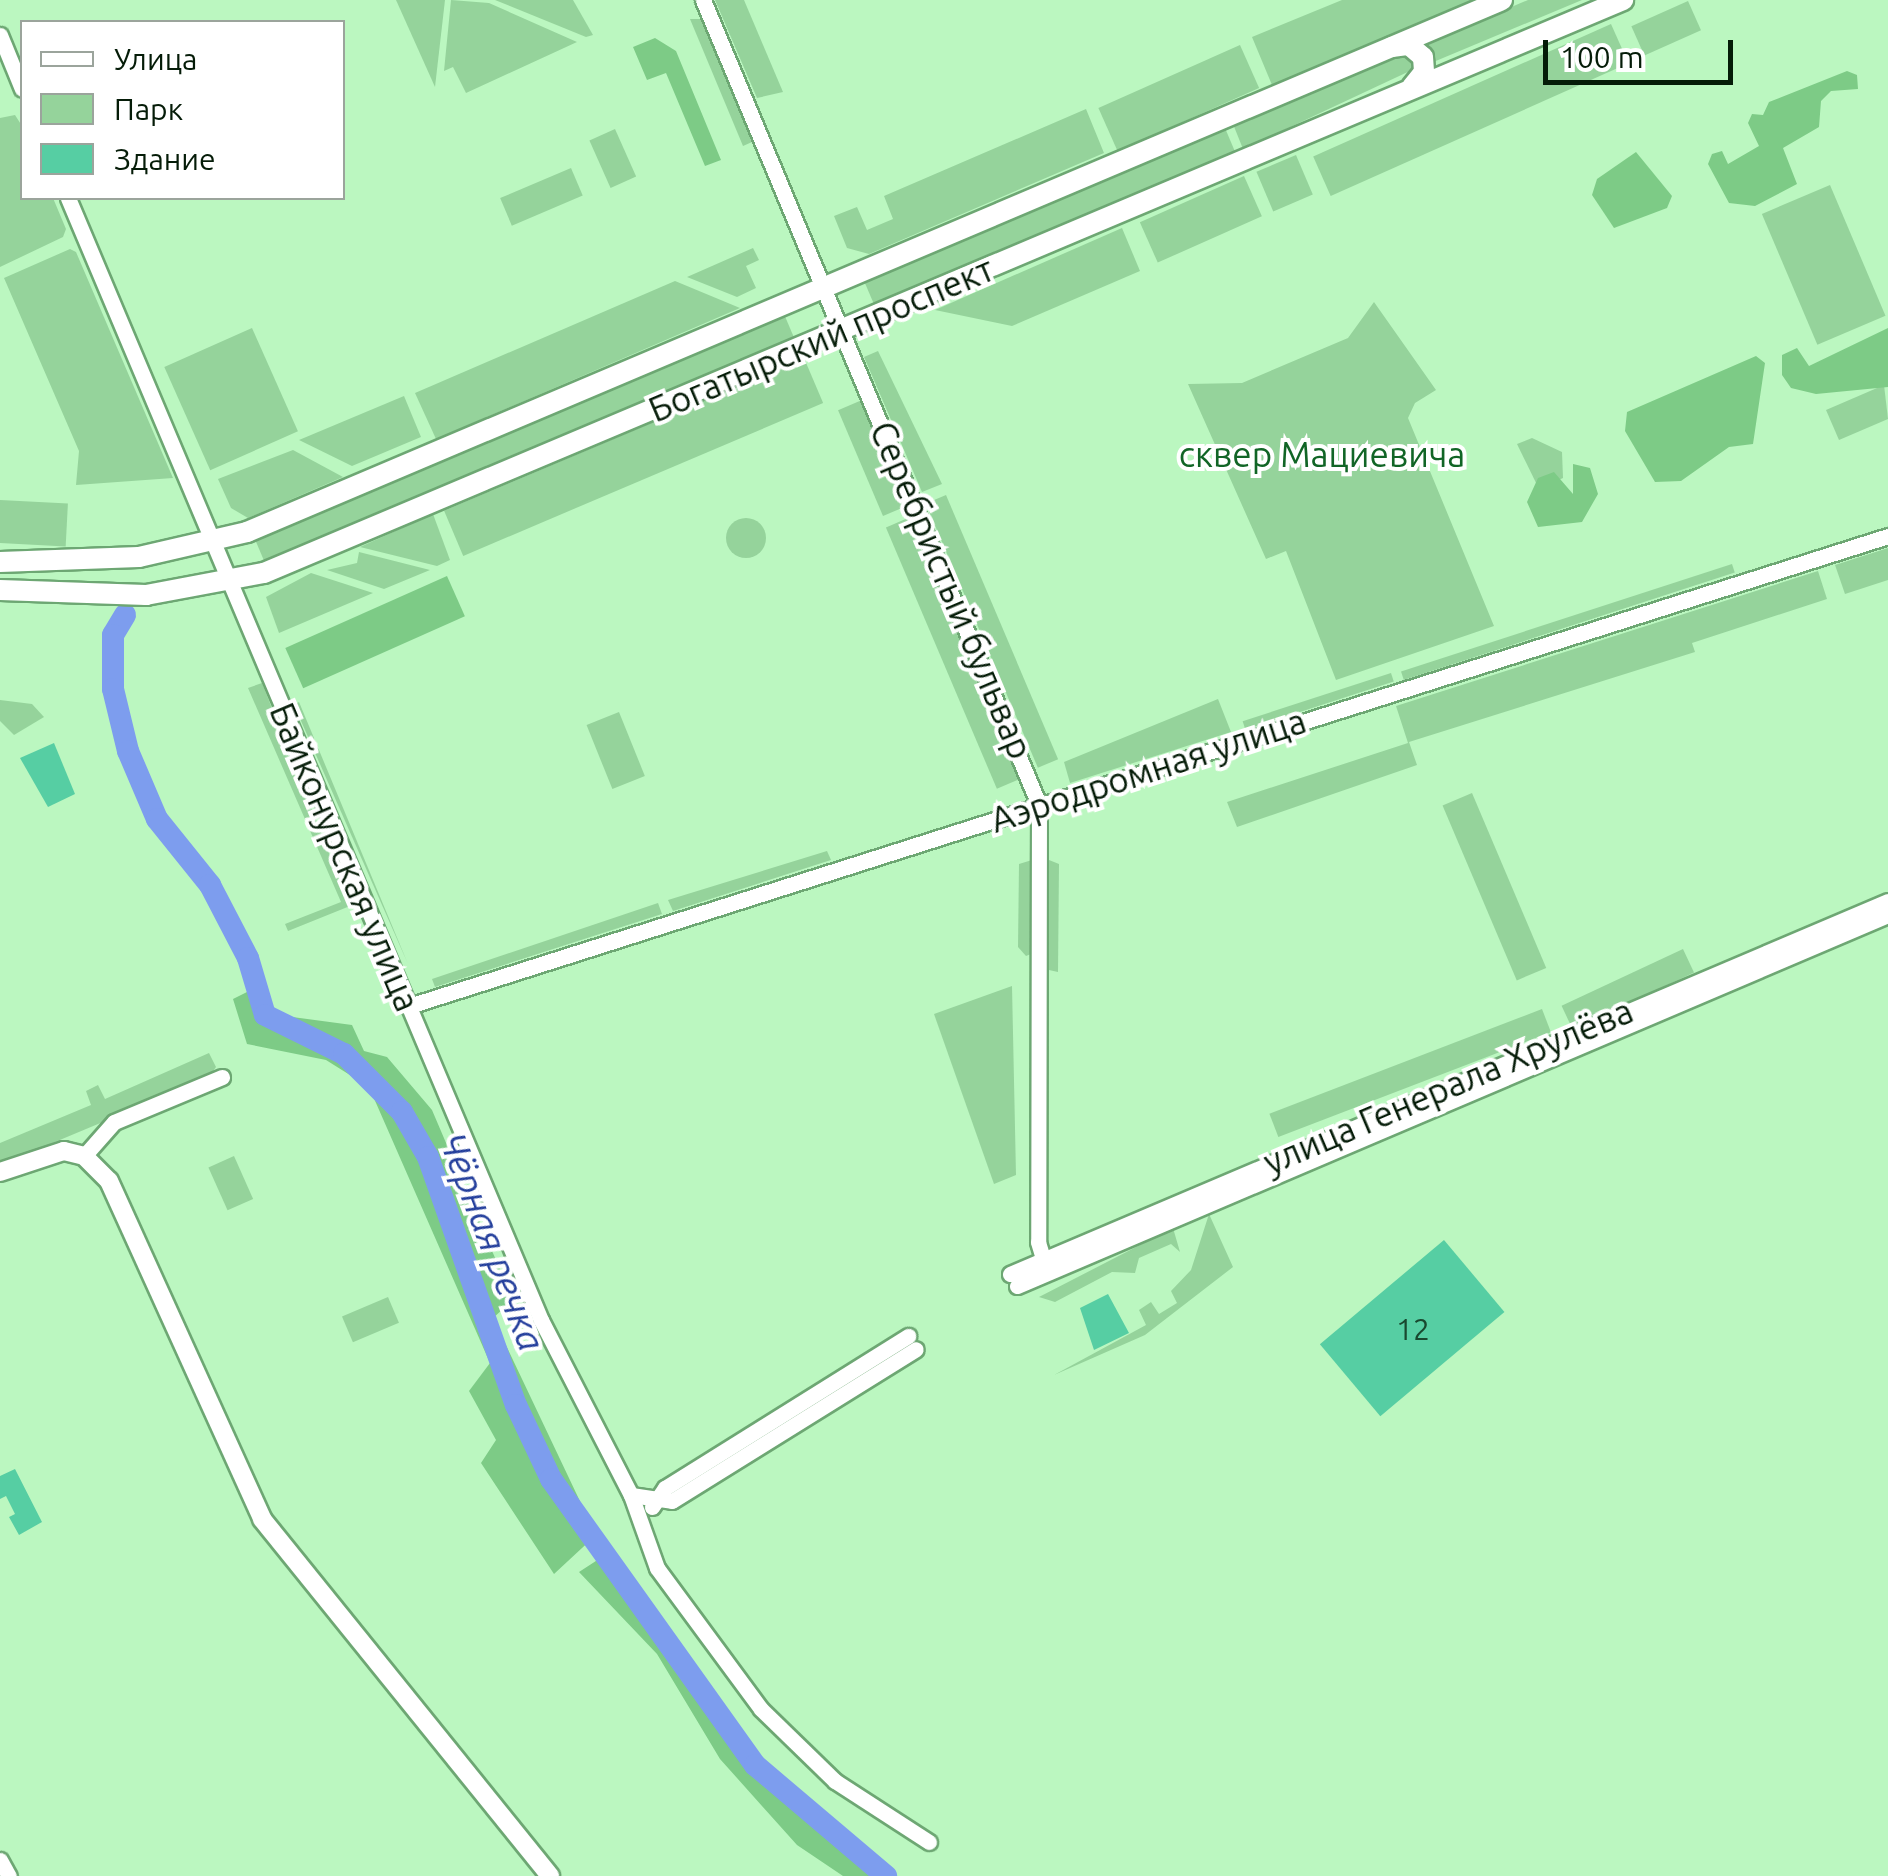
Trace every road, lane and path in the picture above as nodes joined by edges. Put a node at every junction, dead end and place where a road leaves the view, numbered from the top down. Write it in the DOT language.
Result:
graph roads {
  1 [pos="703,0"];
  2 [pos="1502,0"];
  3 [pos="1623,0"];
  4 [pos="0,36"];
  5 [pos="1387,48"];
  6 [pos="20,84"];
  7 [pos="1406,91"];
  8 [pos="69,200"];
  9 [pos="824,286"];
  10 [pos="842,330"];
  11 [pos="1888,536"];
  12 [pos="213,541"];
  13 [pos="0,562"];
  14 [pos="232,584"];
  15 [pos="0,590"];
  16 [pos="1039,805"];
  17 [pos="1888,901"];
  18 [pos="1888,915"];
  19 [pos="409,1006"];
  20 [pos="222,1077"];
  21 [pos="84,1156"];
  22 [pos="0,1172"];
  23 [pos="1044,1264"];
  24 [pos="1014,1280"];
  25 [pos="912,1342"];
  26 [pos="644,1504"];
  27 [pos="929,1842"];
  28 [pos="0,1860"];
  29 [pos="10,1876"];
  30 [pos="550,1876"];
  1 -- 9 [label="street, Серебристый бульвар"];
  2 -- 5 [label="main road, Богатырский проспект"];
  3 -- 7 [label="main road, Богатырский проспект"];
  4 -- 6 [label="street"];
  5 -- 7 [label="main road"];
  5 -- 9 [label="main road, Богатырский проспект"];
  7 -- 10 [label="main road, Богатырский проспект"];
  8 -- 12 [label="street, Байконурская улица"];
  9 -- 10 [label="street, Серебристый бульвар"];
  9 -- 12 [label="main road, Богатырский проспект"];
  10 -- 14 [label="main road, Богатырский проспект"];
  10 -- 16 [label="street, Серебристый бульвар"];
  11 -- 16 [label="street, Аэродромная улица"];
  12 -- 13 [label="main road, Богатырский проспект"];
  12 -- 14 [label="street, Байконурская улица"];
  14 -- 15 [label="main road, Богатырский проспект"];
  14 -- 19 [label="street, Байконурская улица"];
  16 -- 19 [label="street, Аэродромная улица"];
  16 -- 23 [label="street, Серебристый бульвар"];
  17 -- 23 [label="street, улица Генерала Хрулёва"];
  18 -- 23 [label="street, улица Генерала Хрулёва"];
  19 -- 26 [label="street, Байконурская улица"];
  20 -- 21 [label="street"];
  21 -- 22 [label="street"];
  21 -- 30 [label="street"];
  23 -- 24 [label="street, улица Генерала Хрулёва"];
  25 -- 26 [label="street"];
  26 -- 27 [label="street, Байконурская улица"];
  28 -- 29 [label="street"];
}
